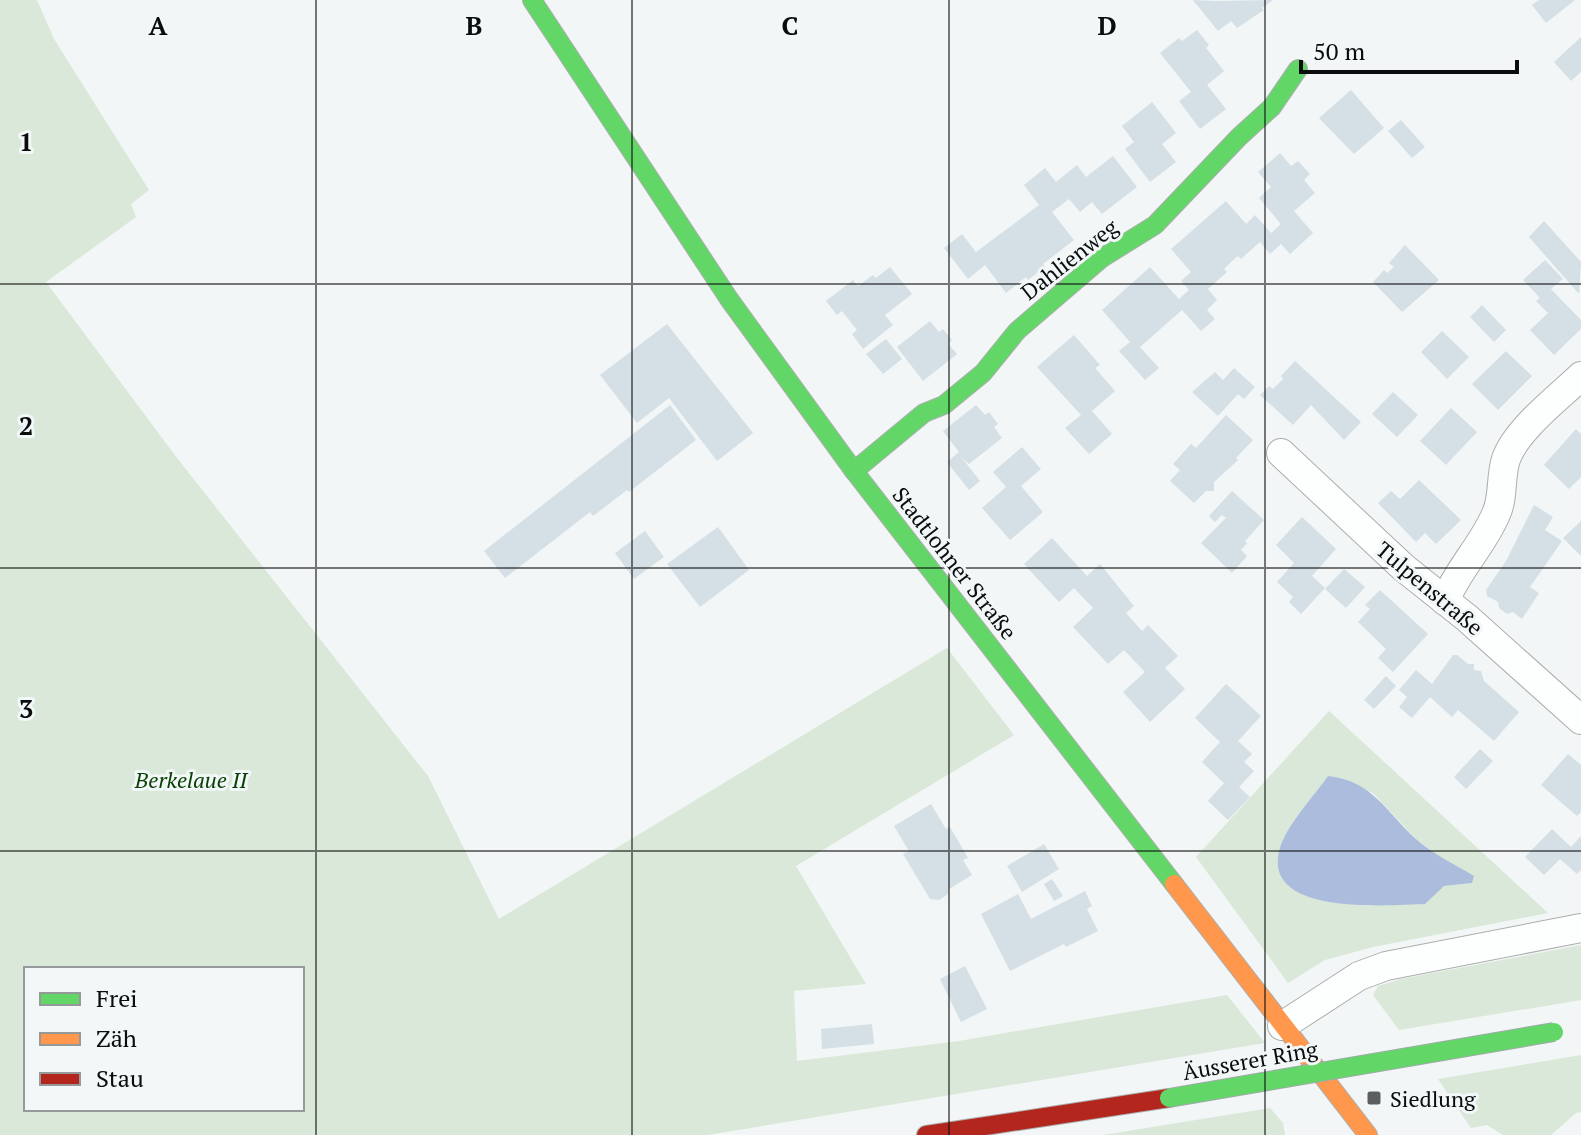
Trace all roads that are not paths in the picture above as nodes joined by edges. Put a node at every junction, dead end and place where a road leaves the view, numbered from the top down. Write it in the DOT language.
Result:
graph roads {
  1 [pos="532,0"];
  2 [pos="1298,69"];
  3 [pos="1581,376"];
  4 [pos="1281,453"];
  5 [pos="854,471"];
  6 [pos="1445,601"];
  7 [pos="1581,720"];
  8 [pos="1581,928"];
  9 [pos="1291,1020"];
  10 [pos="1561,1031"];
  11 [pos="926,1135"];
  12 [pos="1368,1135"];
  1 -- 5 [label="street, Stadtlohner Straße"];
  2 -- 5 [label="street, Dahlienweg"];
  3 -- 6 [label="street"];
  4 -- 6 [label="street, Tulpenstraße"];
  5 -- 9 [label="street, Stadtlohner Straße"];
  6 -- 7 [label="street, Tulpenstraße"];
  8 -- 9 [label="street"];
  9 -- 12 [label="street, Stadtlohner Straße"];
  10 -- 11 [label="street, Äusserer Ring, bridge"];
}
